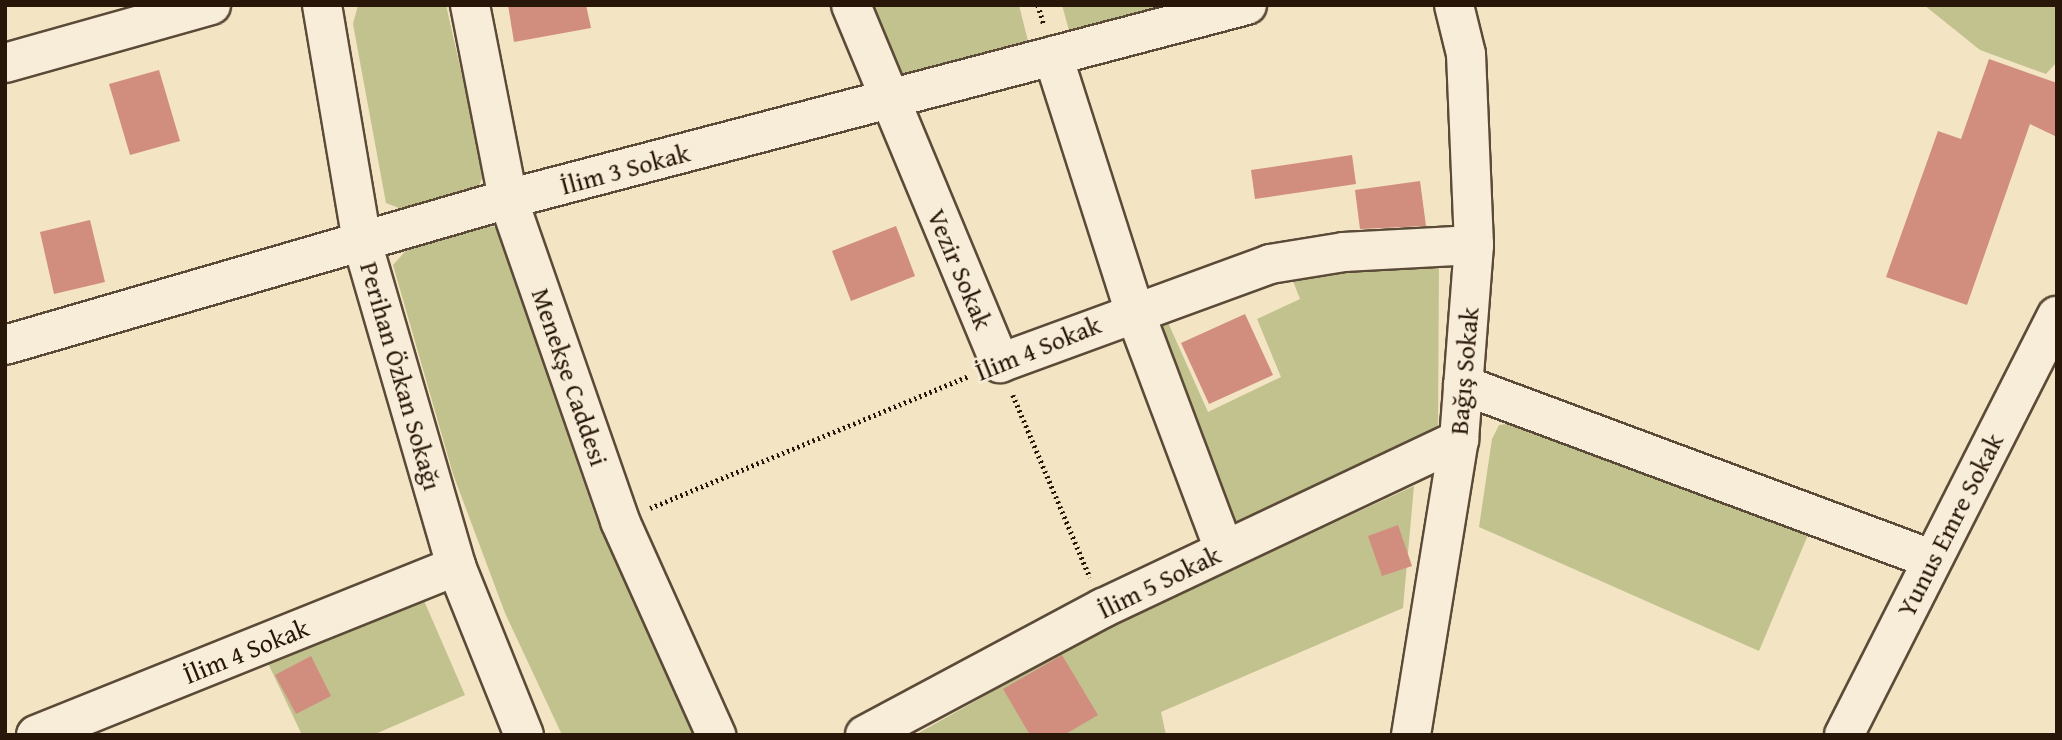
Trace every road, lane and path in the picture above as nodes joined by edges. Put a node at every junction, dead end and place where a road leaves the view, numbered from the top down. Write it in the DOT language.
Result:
graph roads {
  1 [pos="211,5"];
  2 [pos="322,5"];
  3 [pos="470,5"];
  4 [pos="851,5"];
  5 [pos="1247,5"];
  6 [pos="1454,5"];
  7 [pos="1053,56"];
  8 [pos="5,63"];
  9 [pos="888,99"];
  10 [pos="508,200"];
  11 [pos="362,242"];
  12 [pos="1474,245"];
  13 [pos="1134,310"];
  14 [pos="2057,316"];
  15 [pos="5,345"];
  16 [pos="1000,363"];
  17 [pos="1463,384"];
  18 [pos="1459,440"];
  19 [pos="620,521"];
  20 [pos="1224,550"];
  21 [pos="1930,559"];
  22 [pos="456,566"];
  23 [pos="1103,608"];
  24 [pos="1849,733"];
  25 [pos="36,735"];
  26 [pos="524,735"];
  27 [pos="716,735"];
  28 [pos="864,735"];
  29 [pos="1411,735"];
  1 -- 8 [label="street"];
  2 -- 11 [label="street, Perihan Özkan Sokağı"];
  3 -- 10 [label="street, Menekşe Caddesi"];
  4 -- 9 [label="street, Vezir Sokak"];
  5 -- 7 [label="street, İlim 3 Sokak"];
  6 -- 12 [label="street, Bağış Sokak"];
  7 -- 9 [label="street, İlim 3 Sokak"];
  7 -- 13 [label="street"];
  9 -- 10 [label="street, İlim 3 Sokak"];
  9 -- 16 [label="street, Vezir Sokak"];
  10 -- 11 [label="street, İlim 3 Sokak"];
  10 -- 19 [label="street, Menekşe Caddesi"];
  11 -- 15 [label="street, İlim 3 Sokak"];
  11 -- 22 [label="street, Perihan Özkan Sokağı"];
  12 -- 13 [label="street, İlim 4 Sokak"];
  12 -- 17 [label="street, Bağış Sokak"];
  13 -- 16 [label="street, İlim 4 Sokak"];
  13 -- 20 [label="street"];
  14 -- 21 [label="street, Yunus Emre Sokak"];
  16 -- 19 [label="path, İlim 4 Sokak"];
  16 -- 23 [label="path, Vezir Sokak"];
  17 -- 18 [label="street, Bağış Sokak"];
  17 -- 21 [label="street"];
  18 -- 20 [label="street, İlim 5 Sokak"];
  18 -- 29 [label="street, Bağış Sokak"];
  19 -- 27 [label="street, Menekşe Caddesi"];
  20 -- 23 [label="street, İlim 5 Sokak"];
  21 -- 24 [label="street, Yunus Emre Sokak"];
  22 -- 25 [label="street, İlim 4 Sokak"];
  22 -- 26 [label="street, Perihan Özkan Sokağı"];
  23 -- 28 [label="street, İlim 5 Sokak"];
}
